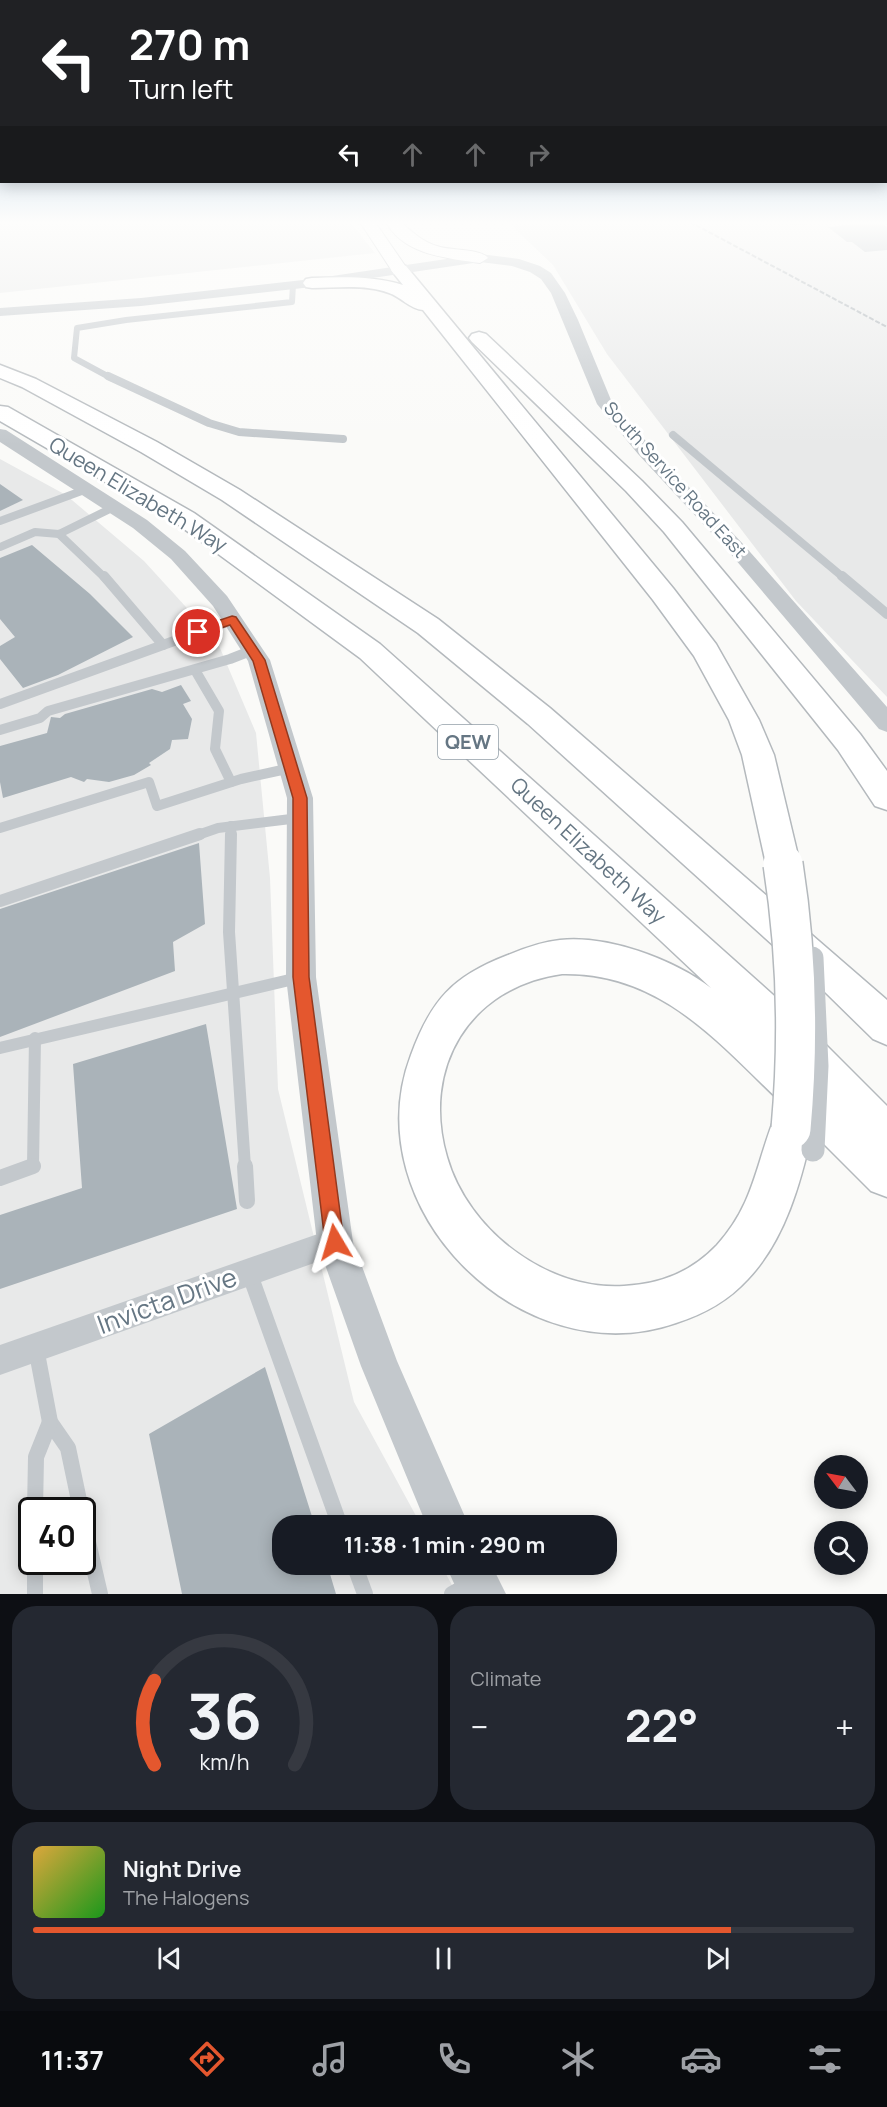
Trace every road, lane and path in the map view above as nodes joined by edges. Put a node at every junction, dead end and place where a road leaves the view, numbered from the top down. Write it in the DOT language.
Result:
graph roads {
  1 [pos="191,296"];
  2 [pos="292,296"];
  3 [pos="412,296"];
  4 [pos="427,296"];
  5 [pos="438,296"];
  6 [pos="560,296"];
  7 [pos="132,303"];
  8 [pos="0,312"];
  9 [pos="126,320"];
  10 [pos="443,322"];
  11 [pos="0,371"];
  12 [pos="0,412"];
  13 [pos="0,434"];
  14 [pos="673,435"];
  15 [pos="343,440"];
  16 [pos="87,489"];
  17 [pos="114,507"];
  18 [pos="0,521"];
  19 [pos="59,534"];
  20 [pos="0,547"];
  21 [pos="887,614"];
  22 [pos="232,620"];
  23 [pos="163,645"];
  24 [pos="253,650"];
  25 [pos="195,670"];
  26 [pos="0,704"];
  27 [pos="887,723"];
  28 [pos="0,730"];
  29 [pos="291,768"];
  30 [pos="231,782"];
  31 [pos="887,797"];
  32 [pos="300,818"];
  33 [pos="231,826"];
  34 [pos="0,828"];
  35 [pos="0,901"];
  36 [pos="301,977"];
  37 [pos="233,993"];
  38 [pos="887,1026"];
  39 [pos="35,1038"];
  40 [pos="0,1048"];
  41 [pos="887,1136"];
  42 [pos="887,1175"];
  43 [pos="0,1178"];
  44 [pos="248,1201"];
  45 [pos="335,1242"];
  46 [pos="249,1272"];
  47 [pos="36,1347"];
  48 [pos="0,1360"];
  49 [pos="50,1422"];
  50 [pos="36,1497"];
  51 [pos="78,1497"];
  52 [pos="336,1515"];
  53 [pos="443,1515"];
  54 [pos="35,1575"];
  55 [pos="95,1575"];
  56 [pos="358,1575"];
  57 [pos="35,1594"];
  58 [pos="99,1594"];
  59 [pos="365,1594"];
  1 -- 7 [label="street, South Service Road East"];
  2 -- 9 [label="lane"];
  3 -- 10 [label="highway"];
  4 -- 10 [label="highway"];
  5 -- 31 [label="highway"];
  6 -- 27 [label="street, South Service Road East"];
  7 -- 8 [label="street, South Service Road East"];
  7 -- 9 [label="lane"];
  9 -- 15 [label="lane"];
  10 -- 42 [label="highway, bridge"];
  11 -- 38 [label="highway, Queen Elizabeth Way"];
  12 -- 41 [label="highway, Queen Elizabeth Way / QEW"];
  13 -- 16 [label="street"];
  14 -- 21 [label="lane"];
  16 -- 17 [label="street"];
  16 -- 18 [label="lane"];
  17 -- 19 [label="lane"];
  17 -- 22 [label="street"];
  19 -- 20 [label="lane"];
  19 -- 23 [label="lane"];
  22 -- 23 [label="lane"];
  22 -- 24 [label="street"];
  23 -- 26 [label="lane"];
  24 -- 25 [label="lane"];
  24 -- 29 [label="street"];
  25 -- 28 [label="lane"];
  25 -- 30 [label="lane"];
  29 -- 30 [label="lane"];
  29 -- 32 [label="street"];
  30 -- 34 [label="lane"];
  32 -- 33 [label="lane"];
  32 -- 36 [label="street"];
  33 -- 35 [label="lane"];
  33 -- 37 [label="lane"];
  36 -- 37 [label="lane"];
  36 -- 45 [label="street"];
  37 -- 39 [label="lane"];
  37 -- 44 [label="lane"];
  39 -- 40 [label="lane"];
  39 -- 43 [label="lane"];
  45 -- 46 [label="street, Invicta Drive"];
  45 -- 53 [label="street"];
  46 -- 47 [label="street, Invicta Drive"];
  46 -- 52 [label="lane"];
  47 -- 48 [label="street, Invicta Drive"];
  47 -- 49 [label="lane"];
  49 -- 50 [label="lane"];
  49 -- 51 [label="lane"];
  54 -- 57 [label="lane"];
  55 -- 58 [label="lane"];
  56 -- 59 [label="lane"];
}
